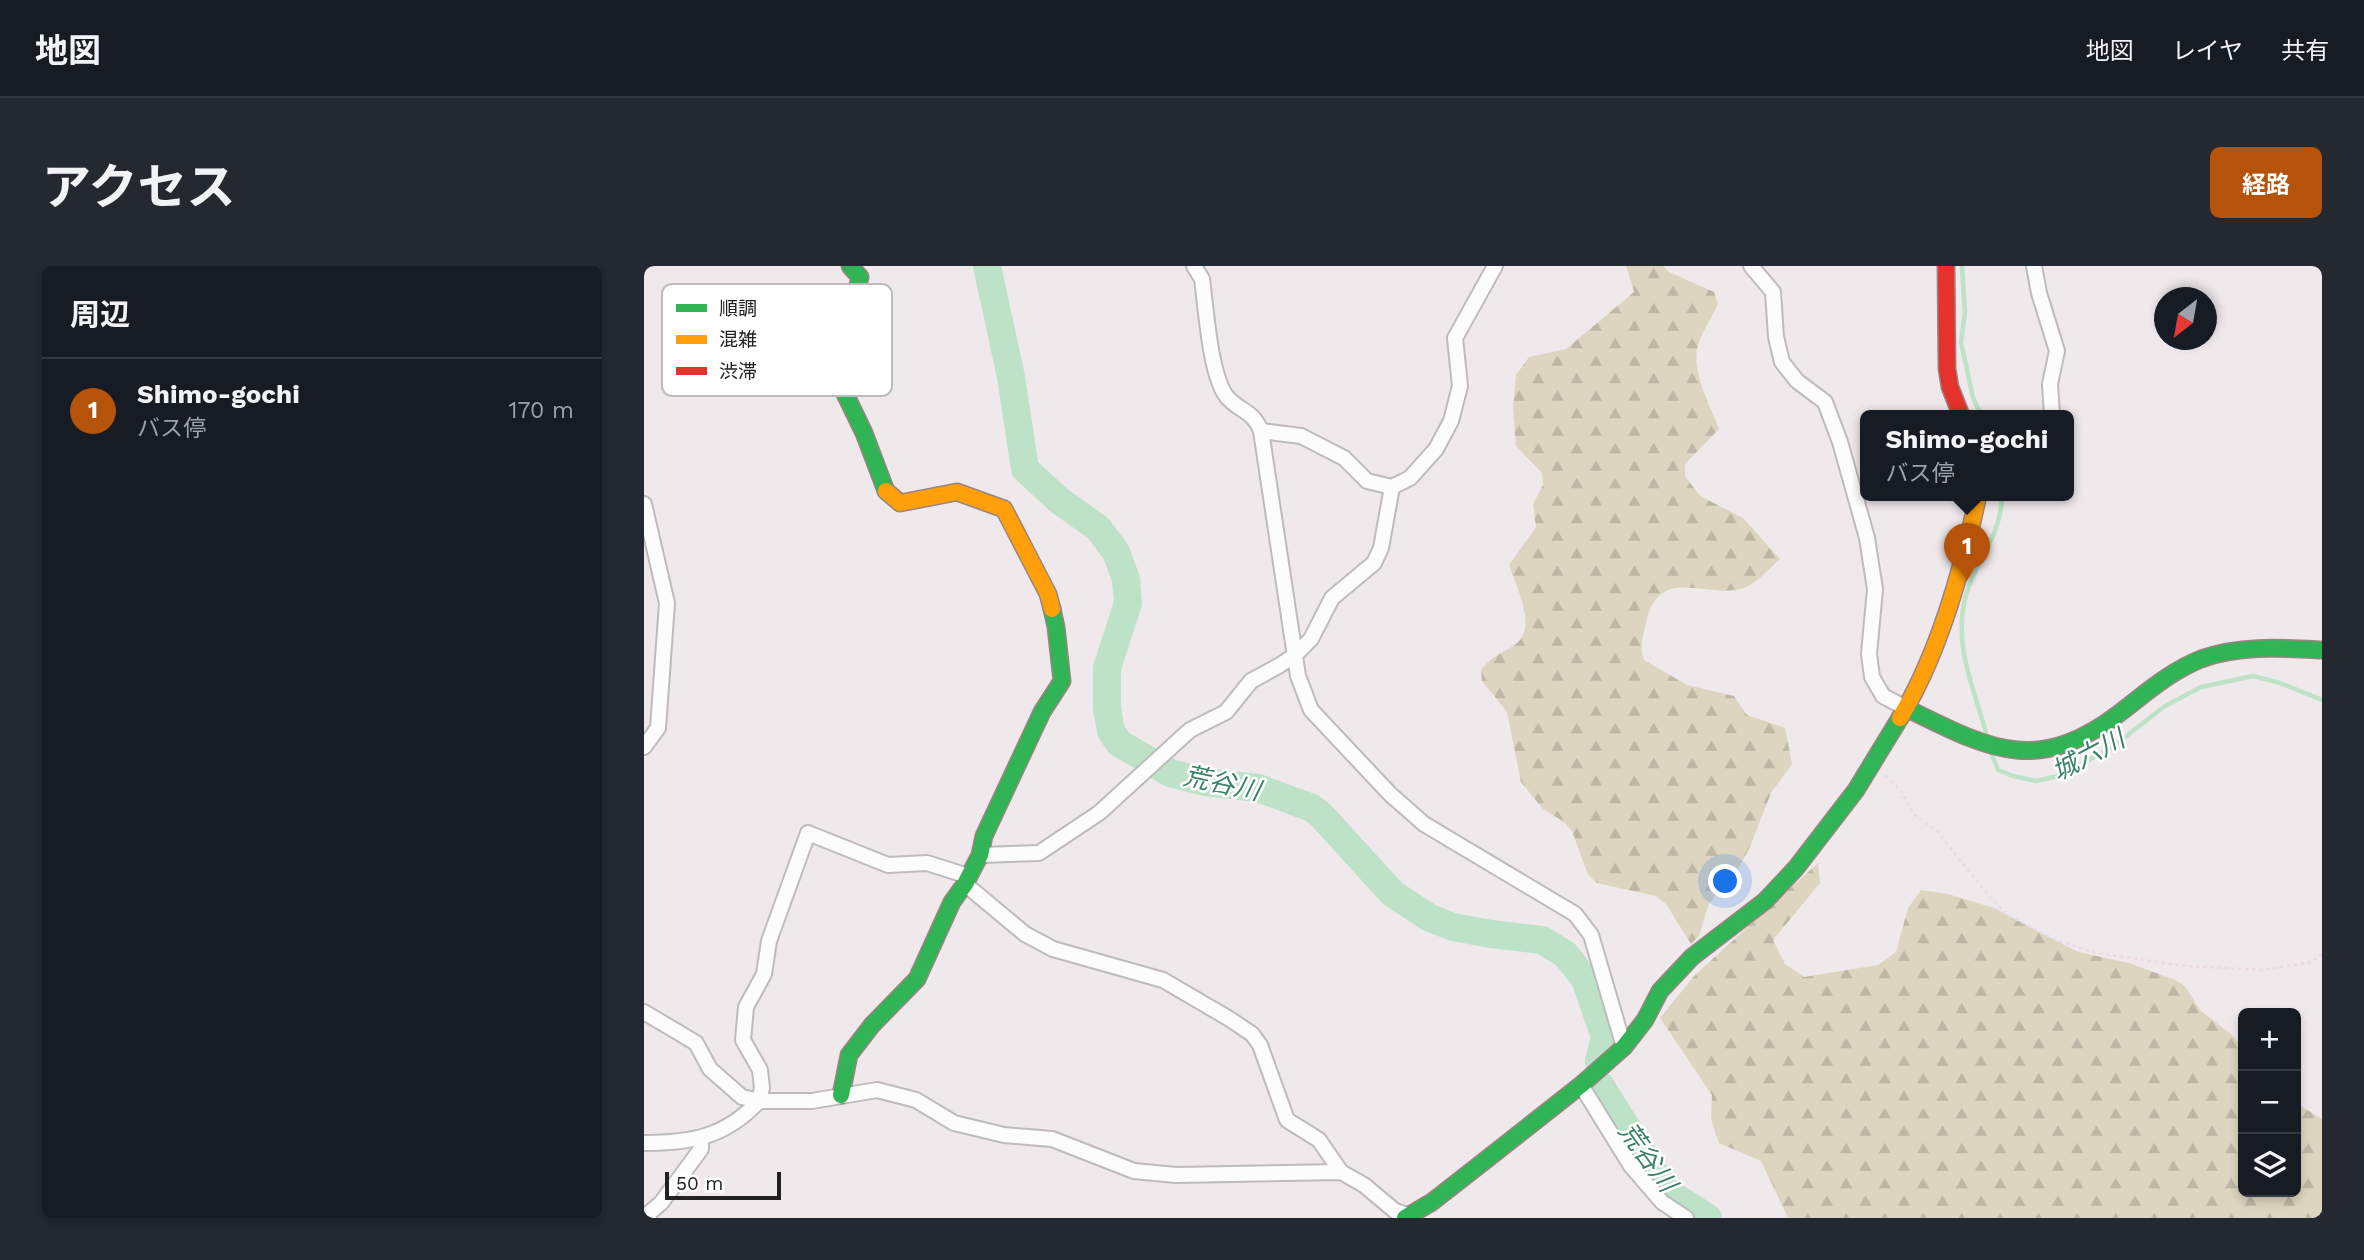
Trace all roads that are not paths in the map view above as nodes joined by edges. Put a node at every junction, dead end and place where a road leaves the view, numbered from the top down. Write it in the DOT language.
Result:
graph roads {
  1 [pos="850,266"];
  2 [pos="1194,266"];
  3 [pos="1495,266"];
  4 [pos="1751,266"];
  5 [pos="1945,266"];
  6 [pos="2034,266"];
  7 [pos="858,284"];
  8 [pos="846,396"];
  9 [pos="1959,410"];
  10 [pos="2052,410"];
  11 [pos="1261,431"];
  12 [pos="1392,487"];
  13 [pos="1977,501"];
  14 [pos="644,504"];
  15 [pos="2322,650"];
  16 [pos="1294,654"];
  17 [pos="1906,708"];
  18 [pos="644,747"];
  19 [pos="980,855"];
  20 [pos="967,880"];
  21 [pos="644,1012"];
  22 [pos="1624,1046"];
  23 [pos="1581,1085"];
  24 [pos="841,1096"];
  25 [pos="759,1101"];
  26 [pos="701,1139"];
  27 [pos="644,1143"];
  28 [pos="1341,1172"];
  29 [pos="1410,1217"];
  30 [pos="649,1218"];
  31 [pos="1686,1218"];
  1 -- 7 [label="street"];
  2 -- 11 [label="street"];
  3 -- 12 [label="street"];
  4 -- 17 [label="street"];
  5 -- 9 [label="street"];
  6 -- 10 [label="street"];
  8 -- 19 [label="street"];
  11 -- 12 [label="street"];
  11 -- 16 [label="street"];
  12 -- 16 [label="street"];
  13 -- 17 [label="street"];
  14 -- 18 [label="street"];
  15 -- 17 [label="street"];
  16 -- 19 [label="street"];
  16 -- 22 [label="street"];
  17 -- 22 [label="street"];
  19 -- 20 [label="street"];
  20 -- 24 [label="street"];
  20 -- 25 [label="street"];
  20 -- 28 [label="street"];
  21 -- 25 [label="street"];
  22 -- 23 [label="street"];
  23 -- 29 [label="street"];
  23 -- 31 [label="street"];
  24 -- 25 [label="street"];
  24 -- 28 [label="street"];
  25 -- 26 [label="street"];
  26 -- 27 [label="street"];
  26 -- 30 [label="street"];
  28 -- 29 [label="street"];
}
